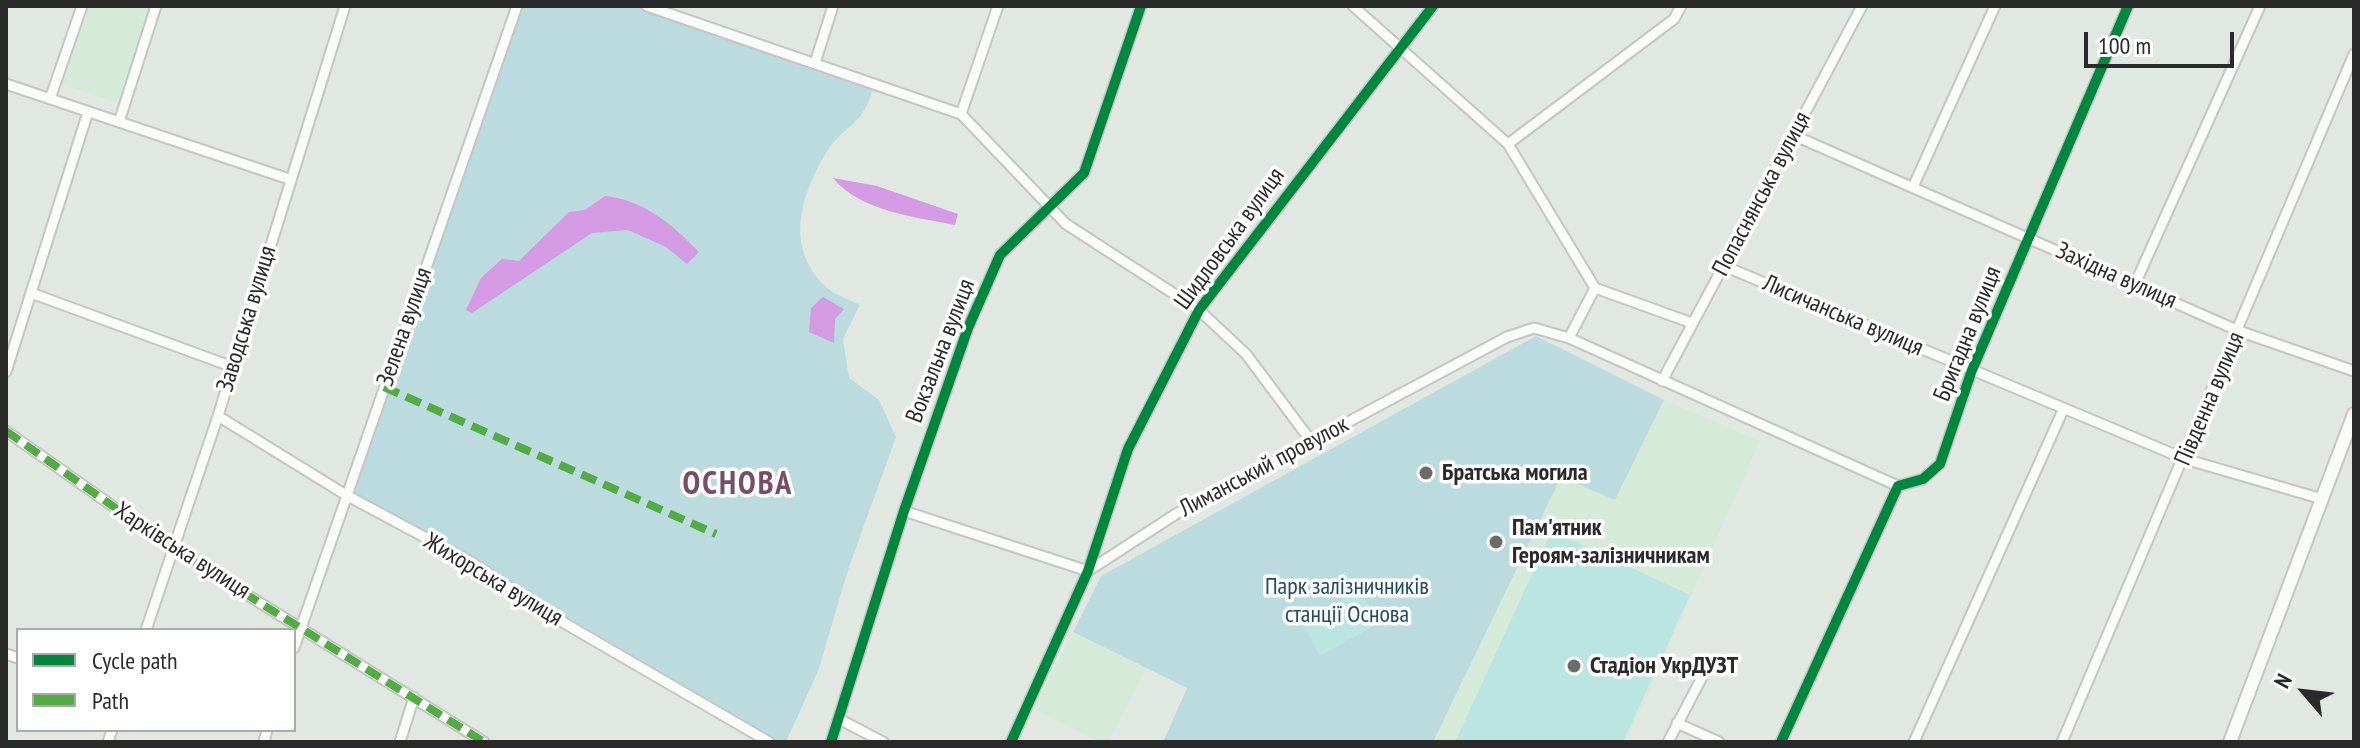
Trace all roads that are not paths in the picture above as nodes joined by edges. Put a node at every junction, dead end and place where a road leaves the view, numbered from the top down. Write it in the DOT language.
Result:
graph roads {
  1 [pos="82,6"];
  2 [pos="156,6"];
  3 [pos="345,6"];
  4 [pos="517,6"];
  5 [pos="647,6"];
  6 [pos="833,6"];
  7 [pos="998,6"];
  8 [pos="1141,6"];
  9 [pos="1353,6"];
  10 [pos="1433,6"];
  11 [pos="1681,6"];
  12 [pos="1862,6"];
  13 [pos="1995,6"];
  14 [pos="2128,6"];
  15 [pos="2260,6"];
  16 [pos="1401,46"];
  17 [pos="2354,54"];
  18 [pos="815,63"];
  19 [pos="6,84"];
  20 [pos="50,99"];
  21 [pos="88,112"];
  22 [pos="961,114"];
  23 [pos="119,122"];
  24 [pos="1793,135"];
  25 [pos="1508,144"];
  26 [pos="289,179"];
  27 [pos="1913,187"];
  28 [pos="1050,204"];
  29 [pos="2029,238"];
  30 [pos="1724,266"];
  31 [pos="2135,284"];
  32 [pos="1595,288"];
  33 [pos="31,293"];
  34 [pos="1199,310"];
  35 [pos="1692,323"];
  36 [pos="2239,331"];
  37 [pos="1569,338"];
  38 [pos="233,367"];
  39 [pos="1972,370"];
  40 [pos="2354,371"];
  41 [pos="6,372"];
  42 [pos="1662,381"];
  43 [pos="2064,408"];
  44 [pos="2354,414"];
  45 [pos="218,416"];
  46 [pos="6,431"];
  47 [pos="1311,441"];
  48 [pos="2185,459"];
  49 [pos="1898,486"];
  50 [pos="346,495"];
  51 [pos="2322,499"];
  52 [pos="904,511"];
  53 [pos="175,550"];
  54 [pos="1088,571"];
  55 [pos="301,626"];
  56 [pos="147,628"];
  57 [pos="296,642"];
  58 [pos="1709,664"];
  59 [pos="414,697"];
  60 [pos="839,719"];
  61 [pos="1677,723"];
  62 [pos="400,742"];
  63 [pos="484,742"];
  64 [pos="769,742"];
  65 [pos="831,742"];
  66 [pos="883,742"];
  67 [pos="1011,742"];
  68 [pos="1668,742"];
  69 [pos="1719,742"];
  70 [pos="1781,742"];
  71 [pos="1914,742"];
  72 [pos="2062,742"];
  73 [pos="2230,742"];
  1 -- 20 [label="street"];
  2 -- 23 [label="street"];
  3 -- 26 [label="street, Заводська вулиця"];
  4 -- 50 [label="street, Зелена вулиця"];
  5 -- 18 [label="street"];
  6 -- 18 [label="street"];
  7 -- 22 [label="street"];
  8 -- 28 [label="street, Вокзальна вулиця"];
  9 -- 16 [label="street"];
  10 -- 16 [label="street, Шидловська вулиця"];
  11 -- 25 [label="street"];
  12 -- 24 [label="street, Попаснянська вулиця"];
  13 -- 27 [label="street"];
  14 -- 29 [label="street, Бригадна вулиця"];
  15 -- 31 [label="street"];
  16 -- 25 [label="street"];
  16 -- 34 [label="street, Шидловська вулиця"];
  17 -- 36 [label="street, Південна вулиця"];
  18 -- 22 [label="street"];
  19 -- 20 [label="street"];
  20 -- 21 [label="street"];
  21 -- 23 [label="street"];
  21 -- 33 [label="street"];
  22 -- 28 [label="street"];
  23 -- 26 [label="street"];
  24 -- 27 [label="street, Західна вулиця"];
  24 -- 30 [label="street, Попаснянська вулиця"];
  25 -- 32 [label="street"];
  26 -- 38 [label="street, Заводська вулиця"];
  27 -- 29 [label="street, Західна вулиця"];
  28 -- 34 [label="street"];
  28 -- 52 [label="street, Вокзальна вулиця"];
  29 -- 31 [label="street, Західна вулиця"];
  29 -- 39 [label="street, Бригадна вулиця"];
  30 -- 35 [label="street, Попаснянська вулиця"];
  30 -- 39 [label="street, Лисичанська вулиця"];
  31 -- 36 [label="street, Західна вулиця"];
  32 -- 35 [label="street"];
  32 -- 37 [label="street"];
  33 -- 38 [label="street"];
  33 -- 41 [label="street"];
  34 -- 47 [label="street"];
  34 -- 54 [label="street, Шидловська вулиця"];
  35 -- 42 [label="street, Попаснянська вулиця"];
  36 -- 40 [label="street, Західна вулиця"];
  36 -- 48 [label="street, Південна вулиця"];
  37 -- 42 [label="street, Лиманський провулок"];
  37 -- 47 [label="street, Лиманський провулок"];
  38 -- 45 [label="street, Заводська вулиця"];
  39 -- 43 [label="street, Лисичанська вулиця"];
  39 -- 49 [label="street, Бригадна вулиця"];
  42 -- 49 [label="street, Лиманський провулок"];
  43 -- 48 [label="street, Лисичанська вулиця"];
  43 -- 71 [label="street"];
  44 -- 51 [label="main road"];
  45 -- 50 [label="street, Жихорська вулиця"];
  45 -- 53 [label="street, Заводська вулиця"];
  46 -- 53 [label="street, Харківська вулиця"];
  47 -- 54 [label="street, Лиманський провулок"];
  48 -- 51 [label="street, Лисичанська вулиця"];
  48 -- 72 [label="street, Південна вулиця"];
  49 -- 70 [label="street"];
  50 -- 55 [label="street, Зелена вулиця"];
  50 -- 64 [label="street, Жихорська вулиця"];
  51 -- 73 [label="main road"];
  52 -- 54 [label="street"];
  52 -- 60 [label="street, Вокзальна вулиця"];
  53 -- 55 [label="street, Харківська вулиця"];
  53 -- 56 [label="street, Заводська вулиця"];
  54 -- 67 [label="street, Шидловська вулиця"];
  55 -- 57 [label="street, Зелена вулиця"];
  55 -- 59 [label="street, Харківська вулиця"];
  58 -- 61 [label="street"];
  59 -- 62 [label="street"];
  59 -- 63 [label="street, Харківська вулиця"];
  60 -- 65 [label="street, Вокзальна вулиця"];
  60 -- 66 [label="street"];
  61 -- 68 [label="street"];
  61 -- 69 [label="street"];
}
